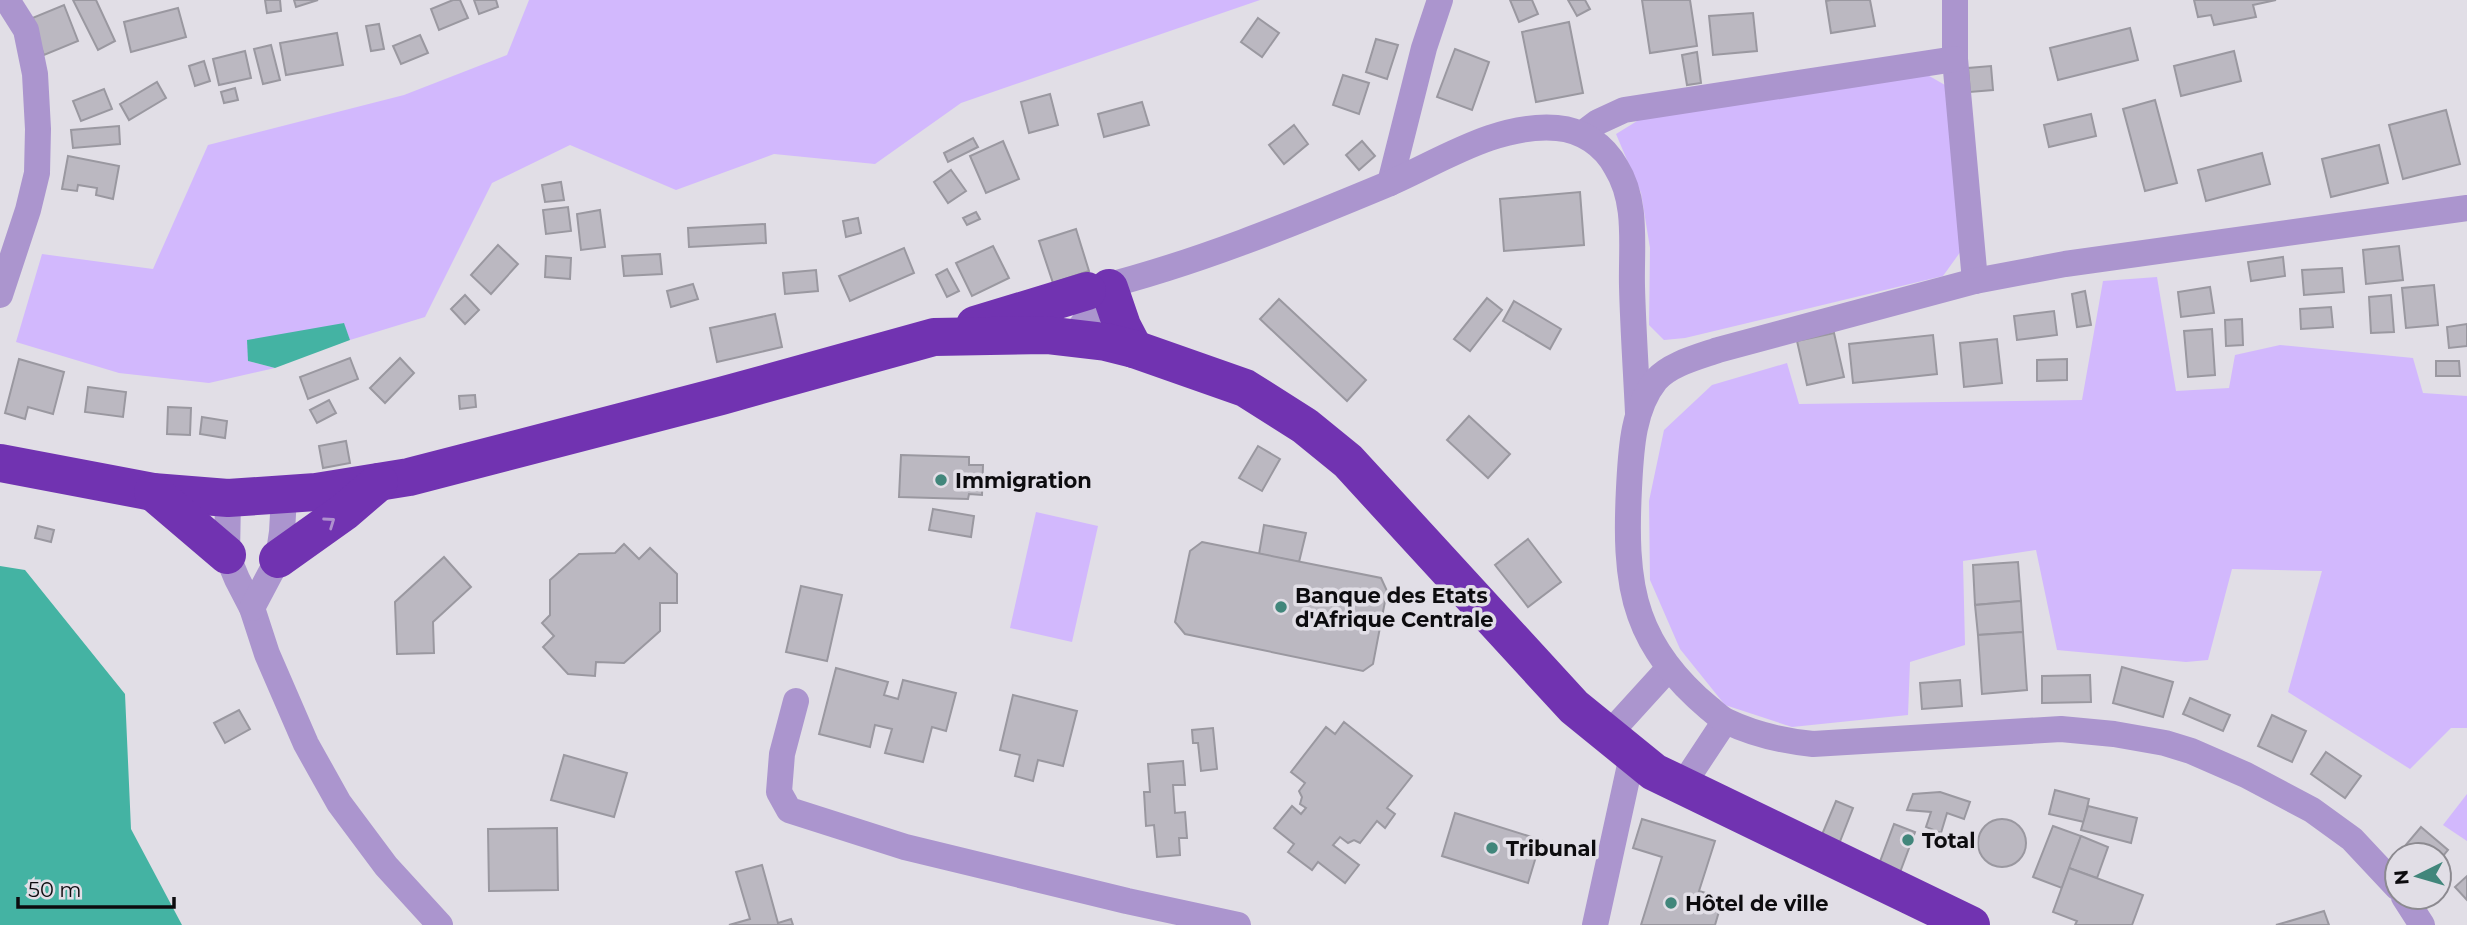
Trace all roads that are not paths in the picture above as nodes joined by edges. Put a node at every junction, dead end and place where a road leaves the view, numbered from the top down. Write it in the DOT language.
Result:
graph roads {
  1 [pos="7,0"];
  2 [pos="1440,0"];
  3 [pos="1955,0"];
  4 [pos="1955,59"];
  5 [pos="1582,134"];
  6 [pos="1390,183"];
  7 [pos="2467,208"];
  8 [pos="1975,281"];
  9 [pos="1102,288"];
  10 [pos="0,295"];
  11 [pos="1059,336"];
  12 [pos="934,337"];
  13 [pos="1134,349"];
  14 [pos="1638,416"];
  15 [pos="0,463"];
  16 [pos="380,481"];
  17 [pos="153,492"];
  18 [pos="284,496"];
  19 [pos="228,498"];
  20 [pos="227,555"];
  21 [pos="278,559"];
  22 [pos="252,608"];
  23 [pos="1669,668"];
  24 [pos="796,701"];
  25 [pos="1725,721"];
  26 [pos="1620,745"];
  27 [pos="1682,786"];
  28 [pos="2383,872"];
  29 [pos="1231,924"];
  30 [pos="440,925"];
  31 [pos="1595,925"];
  32 [pos="1972,925"];
  1 -- 10 [label="street"];
  2 -- 6 [label="street"];
  3 -- 4 [label="street"];
  4 -- 5 [label="street"];
  4 -- 8 [label="street"];
  5 -- 6 [label="street"];
  5 -- 14 [label="street"];
  6 -- 9 [label="street"];
  7 -- 8 [label="street"];
  8 -- 14 [label="street"];
  9 -- 11 [label="street"];
  9 -- 12 [label="highway"];
  9 -- 13 [label="highway"];
  11 -- 12 [label="highway"];
  11 -- 13 [label="highway"];
  12 -- 16 [label="highway"];
  13 -- 26 [label="highway"];
  14 -- 23 [label="street"];
  15 -- 17 [label="highway"];
  16 -- 18 [label="highway"];
  21 -- 16 [label="highway, one-way"];
  17 -- 19 [label="highway"];
  17 -- 20 [label="highway"];
  18 -- 19 [label="highway"];
  18 -- 21 [label="street"];
  19 -- 20 [label="street"];
  20 -- 22 [label="street"];
  21 -- 22 [label="street"];
  22 -- 30 [label="street"];
  23 -- 25 [label="street"];
  23 -- 26 [label="street"];
  24 -- 29 [label="street"];
  25 -- 27 [label="street"];
  25 -- 28 [label="street"];
  26 -- 27 [label="highway"];
  26 -- 31 [label="street"];
  27 -- 32 [label="highway"];
}
